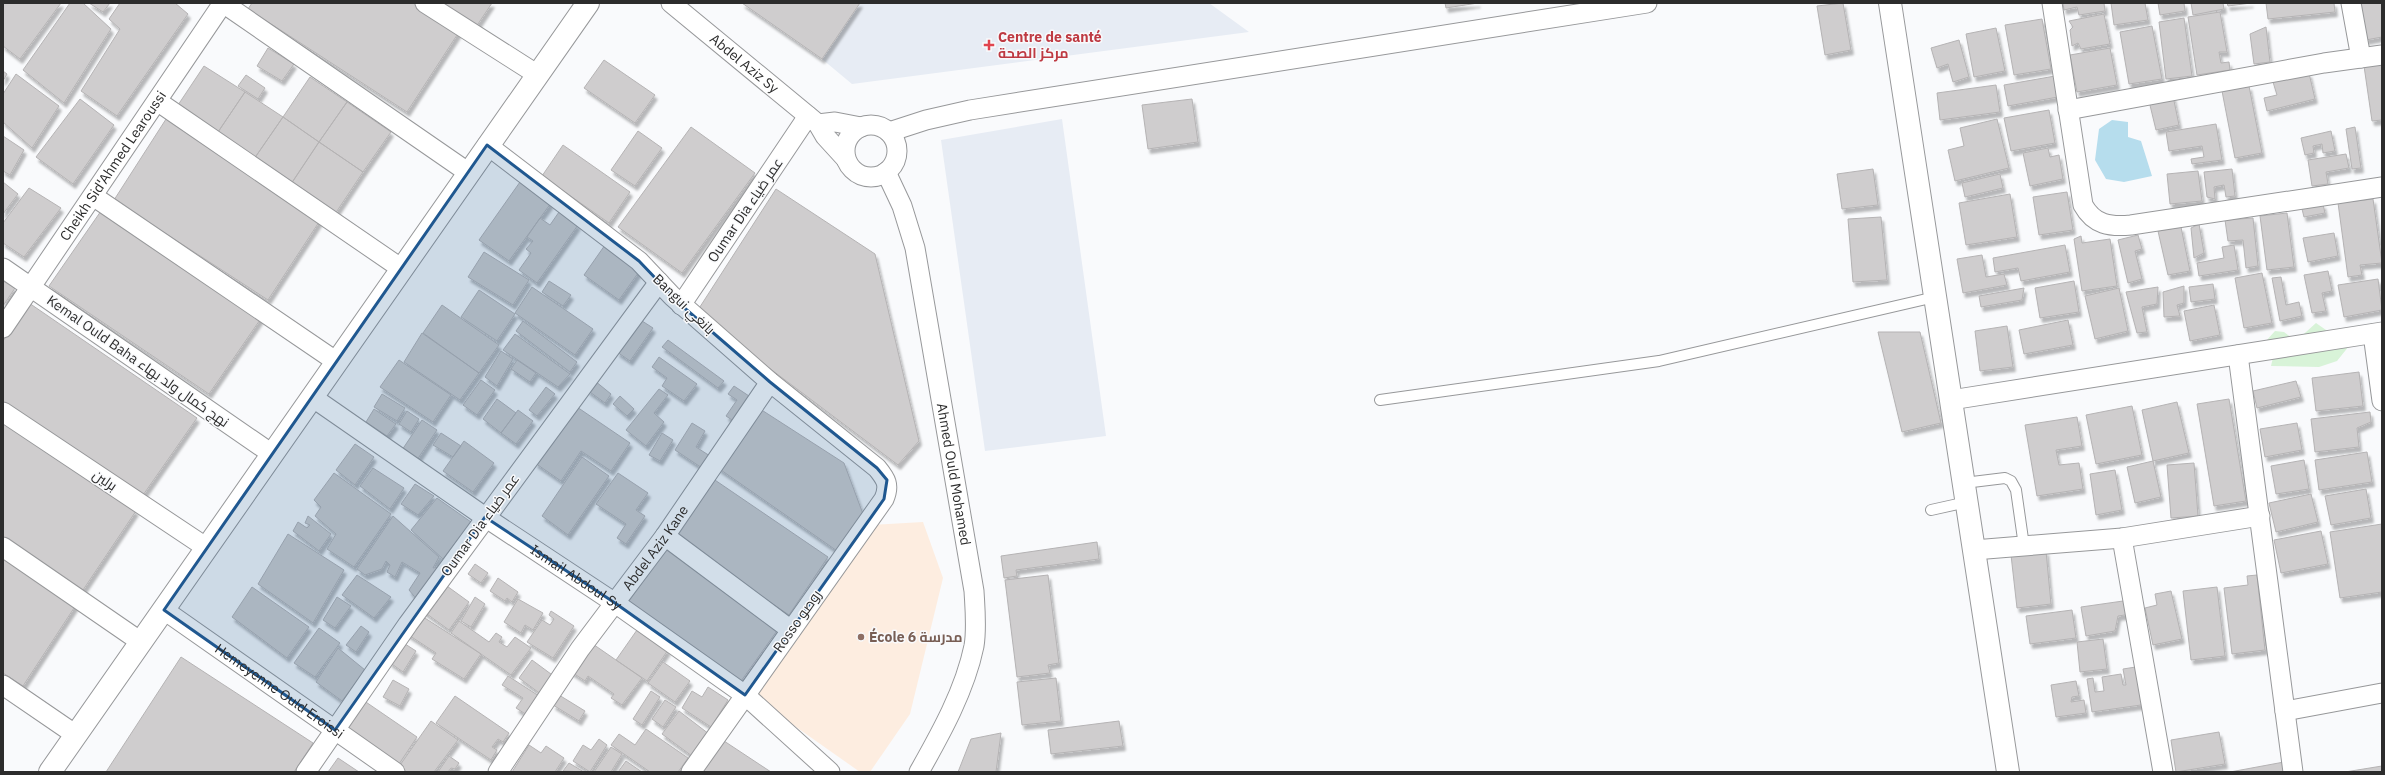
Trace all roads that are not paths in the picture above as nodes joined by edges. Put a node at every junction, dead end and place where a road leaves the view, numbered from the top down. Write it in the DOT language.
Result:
graph roads {
  1 [pos="223,3"];
  2 [pos="425,3"];
  3 [pos="588,3"];
  4 [pos="671,3"];
  5 [pos="1646,3"];
  6 [pos="1890,3"];
  7 [pos="2052,3"];
  8 [pos="2351,3"];
  9 [pos="2382,55"];
  10 [pos="2361,58"];
  11 [pos="538,75"];
  12 [pos="157,101"];
  13 [pos="2068,110"];
  14 [pos="813,120"];
  15 [pos="861,127"];
  16 [pos="889,132"];
  17 [pos="487,145"];
  18 [pos="846,159"];
  19 [pos="886,172"];
  20 [pos="469,173"];
  21 [pos="2382,187"];
  22 [pos="93,196"];
  23 [pos="3,268"];
  24 [pos="402,269"];
  25 [pos="659,282"];
  26 [pos="32,287"];
  27 [pos="1935,297"];
  28 [pos="681,305"];
  29 [pos="3,328"];
  30 [pos="2377,333"];
  31 [pos="2238,355"];
  32 [pos="336,362"];
  33 [pos="770,382"];
  34 [pos="312,397"];
  35 [pos="1380,400"];
  36 [pos="1951,400"];
  37 [pos="2382,401"];
  38 [pos="3,412"];
  39 [pos="272,454"];
  40 [pos="877,468"];
  41 [pos="1965,493"];
  42 [pos="1931,510"];
  43 [pos="2260,516"];
  44 [pos="485,517"];
  45 [pos="665,536"];
  46 [pos="2122,538"];
  47 [pos="2024,546"];
  48 [pos="3,547"];
  49 [pos="207,548"];
  50 [pos="1974,550"];
  51 [pos="615,603"];
  52 [pos="164,610"];
  53 [pos="791,630"];
  54 [pos="141,642"];
  55 [pos="3,685"];
  56 [pos="2382,693"];
  57 [pos="745,695"];
  58 [pos="2285,712"];
  59 [pos="335,730"];
  60 [pos="76,735"];
  61 [pos="50,772"];
  62 [pos="306,772"];
  63 [pos="395,772"];
  64 [pos="498,772"];
  65 [pos="691,772"];
  66 [pos="830,772"];
  67 [pos="919,772"];
  68 [pos="2008,772"];
  69 [pos="2163,772"];
  70 [pos="2293,772"];
  1 -- 12 [label="street, Cheikh Sid'Ahmed Learoussi"];
  1 -- 20 [label="street"];
  2 -- 11 [label="street"];
  3 -- 11 [label="street"];
  4 -- 14 [label="street, Abdel Aziz Sy"];
  5 -- 16 [label="street"];
  6 -- 27 [label="street"];
  7 -- 13 [label="street"];
  8 -- 10 [label="street"];
  9 -- 10 [label="street"];
  10 -- 13 [label="street"];
  11 -- 17 [label="street"];
  12 -- 22 [label="street, Cheikh Sid'Ahmed Learoussi"];
  12 -- 24 [label="street"];
  13 -- 21 [label="street"];
  14 -- 15 [label="street"];
  14 -- 18 [label="street, Abdel Aziz Sy"];
  14 -- 28 [label="street, Oumar Dia عمر ضياء"];
  15 -- 16 [label="street"];
  15 -- 18 [label="street"];
  16 -- 19 [label="street"];
  17 -- 20 [label="street"];
  17 -- 25 [label="street, Bangui بانغي"];
  18 -- 19 [label="street"];
  19 -- 67 [label="street, Ahmed Ould Mohamed"];
  20 -- 24 [label="street"];
  22 -- 26 [label="street, Cheikh Sid'Ahmed Learoussi"];
  22 -- 32 [label="street"];
  23 -- 26 [label="street, Kemal Ould Baha نهج كمال ولد بهاء"];
  24 -- 32 [label="street"];
  25 -- 28 [label="street, Bangui بانغي"];
  25 -- 44 [label="street, Oumar Dia عمر ضياء"];
  26 -- 29 [label="street, Cheikh Sid'Ahmed Learoussi"];
  26 -- 39 [label="street, Kemal Ould Baha نهج كمال ولد بهاء"];
  27 -- 35 [label="lane"];
  27 -- 36 [label="street"];
  28 -- 33 [label="street, Bangui بانغي"];
  30 -- 31 [label="street"];
  30 -- 37 [label="street"];
  31 -- 36 [label="street"];
  31 -- 43 [label="street"];
  32 -- 34 [label="street"];
  33 -- 40 [label="street, Bangui بانغي"];
  33 -- 45 [label="street, Abdel Aziz Kane"];
  34 -- 39 [label="street"];
  34 -- 44 [label="street, Ismail Abdoul Sy"];
  36 -- 41 [label="street"];
  38 -- 49 [label="street, برلين"];
  39 -- 49 [label="street"];
  40 -- 53 [label="street, Rosso روصو"];
  41 -- 42 [label="lane"];
  41 -- 47 [label="lane"];
  41 -- 50 [label="street"];
  43 -- 46 [label="street"];
  43 -- 58 [label="street"];
  44 -- 51 [label="street, Ismail Abdoul Sy"];
  44 -- 59 [label="street, Oumar Dia عمر ضياء"];
  45 -- 51 [label="street, Abdel Aziz Kane"];
  45 -- 53 [label="street"];
  46 -- 47 [label="street"];
  46 -- 69 [label="street"];
  47 -- 50 [label="street"];
  48 -- 54 [label="street"];
  49 -- 52 [label="street"];
  50 -- 68 [label="street"];
  51 -- 57 [label="street, Ismail Abdoul Sy"];
  51 -- 64 [label="street, Abdel Aziz Kane"];
  52 -- 54 [label="street"];
  52 -- 59 [label="street, Hemeyenne Ould Eroissi"];
  53 -- 57 [label="street, Rosso روصو"];
  54 -- 60 [label="street"];
  55 -- 60 [label="street"];
  56 -- 58 [label="street"];
  57 -- 65 [label="street, Rosso روصو"];
  57 -- 66 [label="street, Ismail Abdoul Sy"];
  58 -- 70 [label="street"];
  59 -- 62 [label="street, Oumar Dia عمر ضياء"];
  59 -- 63 [label="street, Hemeyenne Ould Eroissi"];
  60 -- 61 [label="street"];
}
